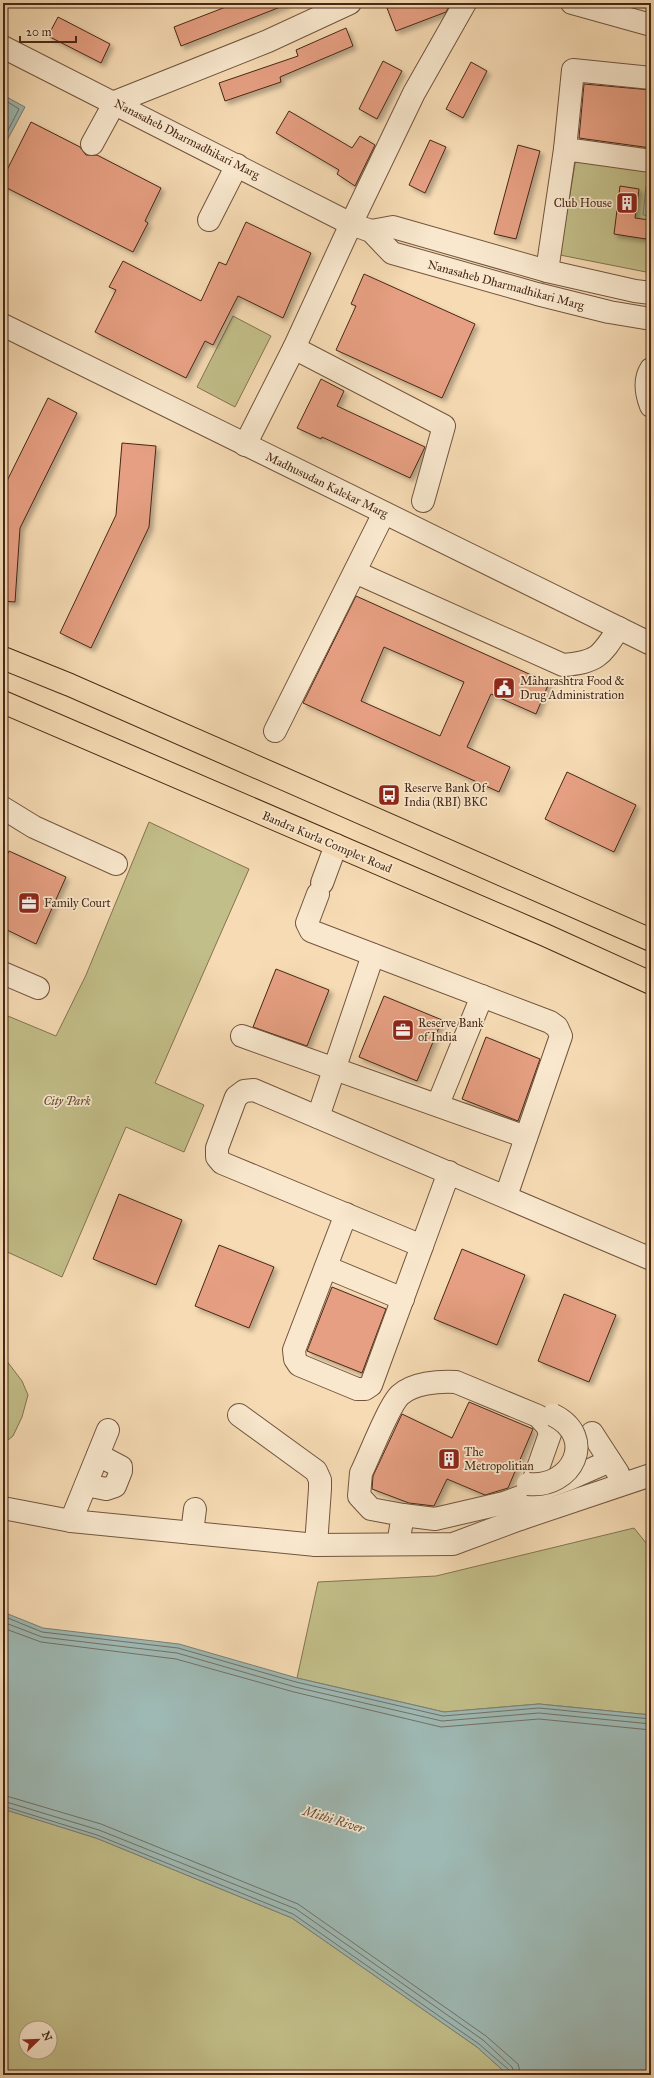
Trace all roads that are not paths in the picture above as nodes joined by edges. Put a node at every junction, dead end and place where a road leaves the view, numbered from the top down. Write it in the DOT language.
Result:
graph roads {
  1 [pos="350,3"];
  2 [pos="465,3"];
  3 [pos="572,3"];
  4 [pos="651,25"];
  5 [pos="3,46"];
  6 [pos="651,78"];
  7 [pos="115,102"];
  8 [pos="92,144"];
  9 [pos="569,150"];
  10 [pos="651,161"];
  11 [pos="237,165"];
  12 [pos="566,197"];
  13 [pos="209,220"];
  14 [pos="351,224"];
  15 [pos="372,231"];
  16 [pos="481,252"];
  17 [pos="546,272"];
  18 [pos="477,278"];
  19 [pos="651,293"];
  20 [pos="651,319"];
  21 [pos="3,325"];
  22 [pos="294,348"];
  23 [pos="651,369"];
  24 [pos="651,406"];
  25 [pos="245,445"];
  26 [pos="423,501"];
  27 [pos="384,513"];
  28 [pos="355,572"];
  29 [pos="619,628"];
  30 [pos="651,644"];
  31 [pos="3,658"];
  32 [pos="3,702"];
  33 [pos="275,731"];
  34 [pos="3,808"];
  35 [pos="336,846"];
  36 [pos="116,864"];
  37 [pos="651,940"];
  38 [pos="373,955"];
  39 [pos="3,973"];
  40 [pos="651,983"];
  41 [pos="38,988"];
  42 [pos="482,996"];
  43 [pos="242,1036"];
  44 [pos="334,1068"];
  45 [pos="438,1104"];
  46 [pos="318,1116"];
  47 [pos="526,1137"];
  48 [pos="450,1172"];
  49 [pos="506,1196"];
  50 [pos="346,1214"];
  51 [pos="422,1246"];
  52 [pos="651,1259"];
  53 [pos="326,1266"];
  54 [pos="403,1300"];
  55 [pos="239,1415"];
  56 [pos="546,1415"];
  57 [pos="108,1430"];
  58 [pos="592,1434"];
  59 [pos="610,1461"];
  60 [pos="651,1475"];
  61 [pos="625,1484"];
  62 [pos="529,1488"];
  63 [pos="3,1508"];
  64 [pos="195,1510"];
  65 [pos="403,1515"];
  66 [pos="520,1519"];
  67 [pos="71,1521"];
  68 [pos="192,1533"];
  69 [pos="398,1544"];
  70 [pos="316,1545"];
  1 -- 7 [label="street"];
  2 -- 14 [label="street"];
  3 -- 4 [label="street"];
  5 -- 7 [label="street, Nanasaheb Dharmadhikari Marg"];
  6 -- 9 [label="street"];
  7 -- 8 [label="street"];
  7 -- 11 [label="street, Nanasaheb Dharmadhikari Marg"];
  9 -- 10 [label="street"];
  9 -- 12 [label="street"];
  9 -- 17 [label="street"];
  11 -- 13 [label="street"];
  11 -- 14 [label="street, Nanasaheb Dharmadhikari Marg"];
  14 -- 15 [label="street, Nanasaheb Dharmadhikari Marg"];
  14 -- 22 [label="street"];
  15 -- 16 [label="street, Nanasaheb Dharmadhikari Marg"];
  15 -- 18 [label="street, Nanasaheb Dharmadhikari Marg"];
  16 -- 17 [label="street, Nanasaheb Dharmadhikari Marg"];
  16 -- 18 [label="street"];
  17 -- 19 [label="street, Nanasaheb Dharmadhikari Marg"];
  18 -- 20 [label="street, Nanasaheb Dharmadhikari Marg"];
  21 -- 25 [label="street, Madhusudan Kalekar Marg"];
  22 -- 25 [label="street"];
  22 -- 26 [label="street"];
  23 -- 24 [label="street"];
  25 -- 27 [label="street, Madhusudan Kalekar Marg"];
  27 -- 28 [label="street"];
  27 -- 29 [label="street, Madhusudan Kalekar Marg"];
  28 -- 29 [label="street"];
  28 -- 33 [label="street"];
  29 -- 30 [label="street, Madhusudan Kalekar Marg"];
  31 -- 37 [label="main road"];
  32 -- 35 [label="main road, Bandra Kurla Complex Road"];
  34 -- 36 [label="street"];
  35 -- 38 [label="street"];
  35 -- 40 [label="main road, Bandra Kurla Complex Road"];
  38 -- 42 [label="street"];
  38 -- 44 [label="street"];
  39 -- 41 [label="street"];
  42 -- 45 [label="street"];
  42 -- 47 [label="street"];
  43 -- 44 [label="street"];
  44 -- 45 [label="street"];
  44 -- 46 [label="street"];
  45 -- 47 [label="street"];
  46 -- 48 [label="street"];
  46 -- 50 [label="street"];
  47 -- 49 [label="street"];
  48 -- 49 [label="street"];
  48 -- 51 [label="street"];
  49 -- 52 [label="street"];
  50 -- 51 [label="street"];
  50 -- 53 [label="street"];
  51 -- 54 [label="street"];
  53 -- 54 [label="street"];
  53 -- 54 [label="street"];
  55 -- 70 [label="street"];
  56 -- 62 [label="street"];
  56 -- 62 [label="street, bridge"];
  56 -- 65 [label="street"];
  57 -- 67 [label="street"];
  58 -- 59 [label="street"];
  59 -- 61 [label="street"];
  59 -- 62 [label="street"];
  60 -- 61 [label="street"];
  61 -- 66 [label="street"];
  62 -- 65 [label="street"];
  62 -- 66 [label="street"];
  63 -- 67 [label="street"];
  64 -- 68 [label="street"];
  65 -- 69 [label="street"];
  66 -- 69 [label="street"];
  67 -- 68 [label="street"];
  68 -- 70 [label="street"];
  69 -- 70 [label="street"];
}
